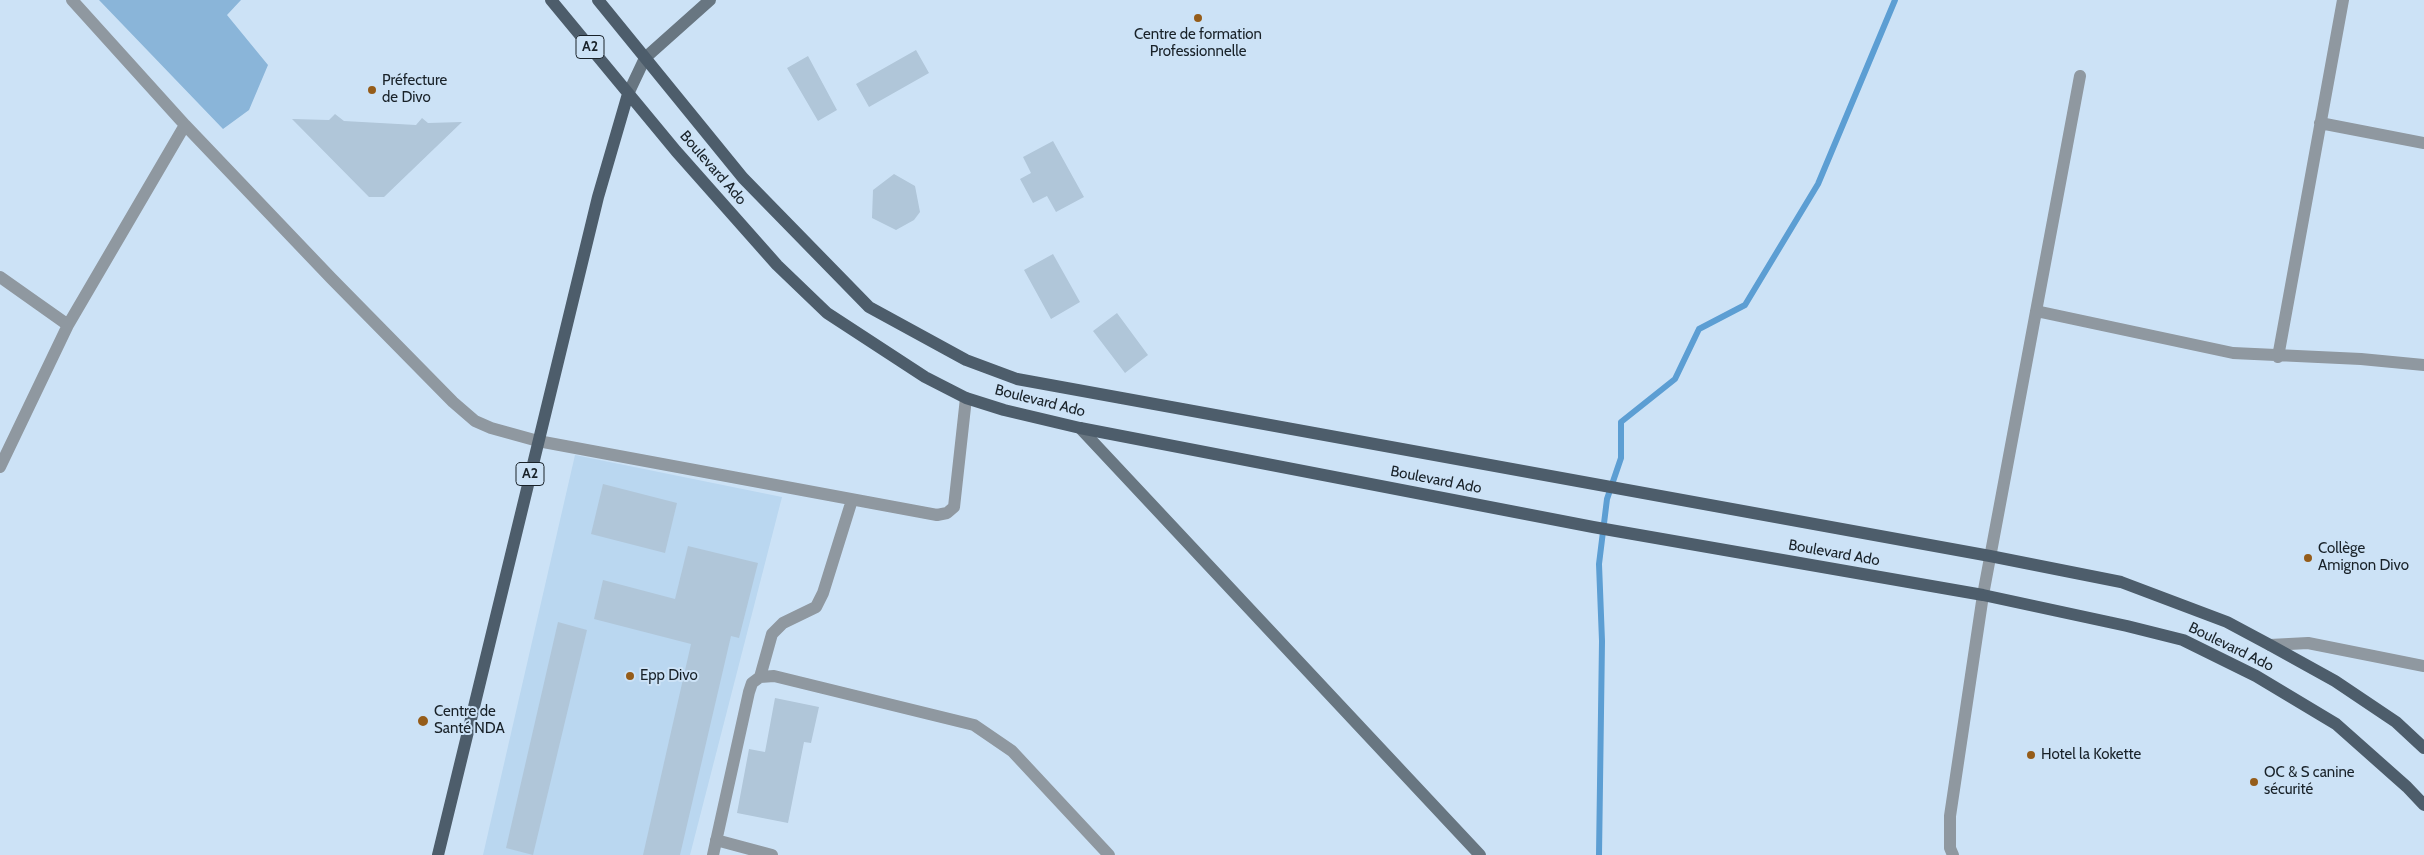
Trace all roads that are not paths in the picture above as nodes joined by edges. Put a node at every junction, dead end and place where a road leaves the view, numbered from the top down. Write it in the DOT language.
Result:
graph roads {
  1 [pos="72,0"];
  2 [pos="551,0"];
  3 [pos="598,0"];
  4 [pos="710,0"];
  5 [pos="2343,0"];
  6 [pos="645,58"];
  7 [pos="2080,76"];
  8 [pos="628,94"];
  9 [pos="2320,123"];
  10 [pos="184,125"];
  11 [pos="2424,143"];
  12 [pos="0,277"];
  13 [pos="2036,311"];
  14 [pos="68,325"];
  15 [pos="2278,357"];
  16 [pos="2424,365"];
  17 [pos="966,398"];
  18 [pos="1080,428"];
  19 [pos="538,441"];
  20 [pos="0,466"];
  21 [pos="852,500"];
  22 [pos="1990,556"];
  23 [pos="1983,595"];
  24 [pos="2270,645"];
  25 [pos="2424,666"];
  26 [pos="760,677"];
  27 [pos="2424,748"];
  28 [pos="2424,805"];
  29 [pos="716,840"];
  30 [pos="438,855"];
  31 [pos="713,855"];
  32 [pos="772,855"];
  33 [pos="1109,855"];
  34 [pos="1480,855"];
  35 [pos="1953,855"];
  1 -- 10 [label="street"];
  2 -- 8 [label="main road, Boulevard Ado / A2"];
  3 -- 6 [label="main road, Boulevard Ado"];
  4 -- 6 [label="street"];
  5 -- 9 [label="street"];
  6 -- 8 [label="street"];
  6 -- 22 [label="main road, Boulevard Ado"];
  7 -- 13 [label="street"];
  8 -- 17 [label="main road, Boulevard Ado"];
  8 -- 19 [label="main road, A2"];
  9 -- 11 [label="street"];
  9 -- 15 [label="street"];
  10 -- 14 [label="street"];
  10 -- 19 [label="street"];
  12 -- 14 [label="street"];
  13 -- 15 [label="street"];
  13 -- 22 [label="street"];
  14 -- 20 [label="street"];
  15 -- 16 [label="street"];
  17 -- 18 [label="main road, Boulevard Ado"];
  17 -- 21 [label="street"];
  18 -- 23 [label="main road, Boulevard Ado"];
  18 -- 34 [label="street"];
  19 -- 21 [label="street"];
  19 -- 30 [label="main road, A2"];
  21 -- 26 [label="street"];
  22 -- 23 [label="street"];
  22 -- 24 [label="main road, Boulevard Ado"];
  23 -- 28 [label="main road, Boulevard Ado"];
  23 -- 35 [label="street"];
  24 -- 25 [label="street"];
  24 -- 27 [label="main road, Boulevard Ado"];
  26 -- 29 [label="street"];
  26 -- 33 [label="street"];
  29 -- 31 [label="street"];
  29 -- 32 [label="street"];
}
